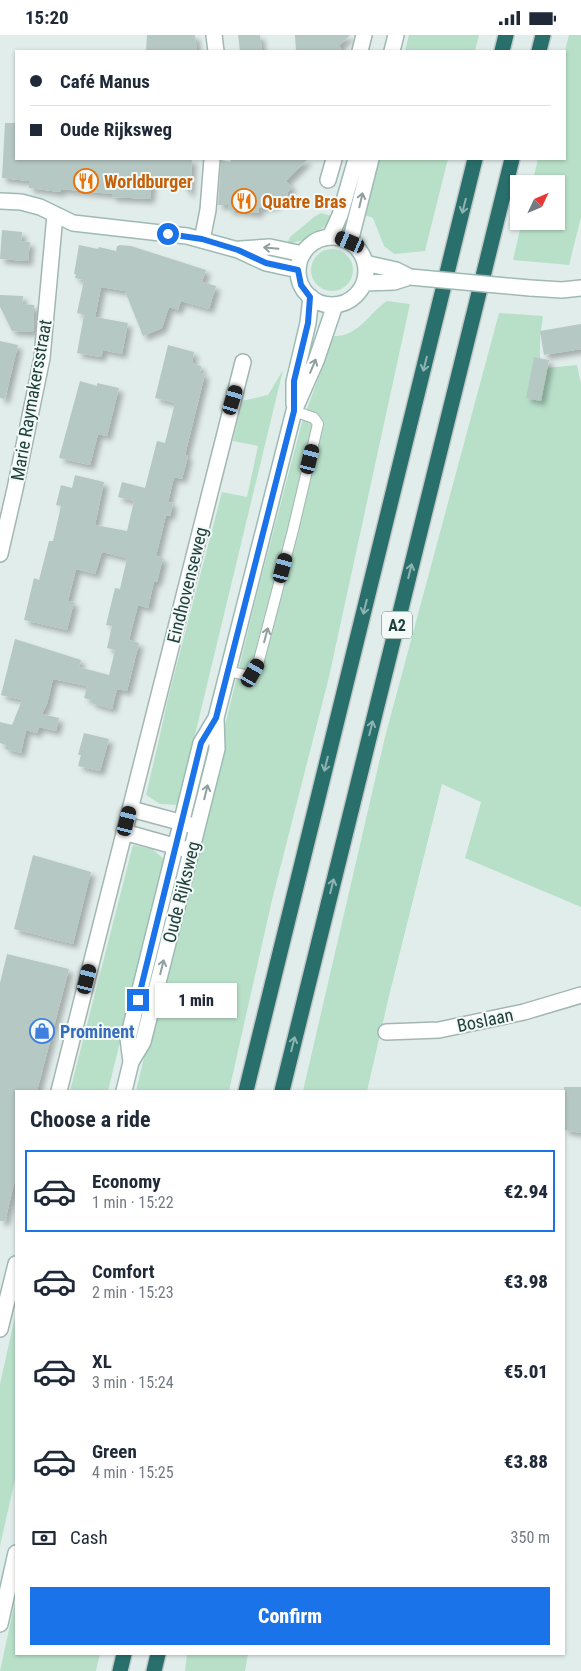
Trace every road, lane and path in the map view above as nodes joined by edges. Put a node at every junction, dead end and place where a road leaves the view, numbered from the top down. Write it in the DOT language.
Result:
graph roads {
  1 [pos="214,35"];
  2 [pos="364,35"];
  3 [pos="396,35"];
  4 [pos="506,35"];
  5 [pos="543,35"];
  6 [pos="216,50"];
  7 [pos="360,50"];
  8 [pos="392,50"];
  9 [pos="502,50"];
  10 [pos="539,50"];
  11 [pos="212,160"];
  12 [pos="334,160"];
  13 [pos="356,160"];
  14 [pos="371,160"];
  15 [pos="475,160"];
  16 [pos="512,160"];
  17 [pos="328,180"];
  18 [pos="0,201"];
  19 [pos="55,215"];
  20 [pos="330,237"];
  21 [pos="202,239"];
  22 [pos="350,242"];
  23 [pos="238,250"];
  24 [pos="303,254"];
  25 [pos="365,263"];
  26 [pos="298,270"];
  27 [pos="395,276"];
  28 [pos="364,283"];
  29 [pos="581,288"];
  30 [pos="310,297"];
  31 [pos="334,305"];
  32 [pos="244,362"];
  33 [pos="294,411"];
  34 [pos="0,554"];
  35 [pos="228,671"];
  36 [pos="216,718"];
  37 [pos="130,809"];
  38 [pos="181,823"];
  39 [pos="198,827"];
  40 [pos="124,832"];
  41 [pos="175,846"];
  42 [pos="192,851"];
  43 [pos="581,995"];
  44 [pos="386,1032"];
  45 [pos="131,1062"];
  46 [pos="59,1090"];
  47 [pos="124,1090"];
  48 [pos="246,1090"];
  49 [pos="282,1090"];
  50 [pos="15,1268"];
  51 [pos="0,1329"];
  52 [pos="15,1557"];
  53 [pos="0,1624"];
  54 [pos="124,1655"];
  55 [pos="158,1655"];
  56 [pos="120,1671"];
  57 [pos="154,1671"];
  1 -- 6 [label="main road"];
  2 -- 7 [label="main road"];
  3 -- 8 [label="main road"];
  4 -- 9 [label="highway"];
  5 -- 10 [label="highway"];
  11 -- 21 [label="main road"];
  12 -- 17 [label="main road"];
  13 -- 20 [label="main road"];
  22 -- 14 [label="main road, one-way"];
  15 -- 48 [label="highway, A2, one-way"];
  49 -- 16 [label="highway, A2, one-way"];
  18 -- 19 [label="main road"];
  19 -- 21 [label="main road"];
  19 -- 34 [label="main road, Marie Raymakersstraat"];
  20 -- 22 [label="main road"];
  20 -- 24 [label="main road"];
  21 -- 23 [label="main road"];
  22 -- 25 [label="main road"];
  24 -- 23 [label="main road, one-way"];
  23 -- 26 [label="main road"];
  24 -- 26 [label="main road"];
  25 -- 27 [label="main road"];
  25 -- 28 [label="main road"];
  26 -- 30 [label="main road"];
  27 -- 28 [label="main road"];
  27 -- 29 [label="main road, bridge"];
  28 -- 31 [label="main road"];
  30 -- 31 [label="main road"];
  30 -- 33 [label="main road, Oude Rijksweg"];
  33 -- 31 [label="main road, Oude Rijksweg, one-way"];
  32 -- 37 [label="main road, Eindhovenseweg"];
  33 -- 35 [label="main road, Oude Rijksweg"];
  35 -- 33 [label="lane, one-way"];
  35 -- 36 [label="main road, Oude Rijksweg"];
  36 -- 38 [label="main road, Oude Rijksweg"];
  39 -- 36 [label="main road, Oude Rijksweg, one-way"];
  37 -- 38 [label="main road"];
  37 -- 40 [label="main road, Eindhovenseweg"];
  38 -- 39 [label="main road"];
  38 -- 41 [label="main road, Oude Rijksweg"];
  39 -- 42 [label="main road, Oude Rijksweg"];
  40 -- 41 [label="main road"];
  40 -- 46 [label="main road, Eindhovenseweg"];
  41 -- 42 [label="main road"];
  41 -- 45 [label="main road, Oude Rijksweg"];
  45 -- 42 [label="main road, Oude Rijksweg, one-way"];
  43 -- 44 [label="main road, Boslaan"];
  45 -- 47 [label="main road, Oude Rijksweg"];
  50 -- 51 [label="main road"];
  52 -- 53 [label="main road"];
  54 -- 56 [label="highway"];
  55 -- 57 [label="highway"];
}
